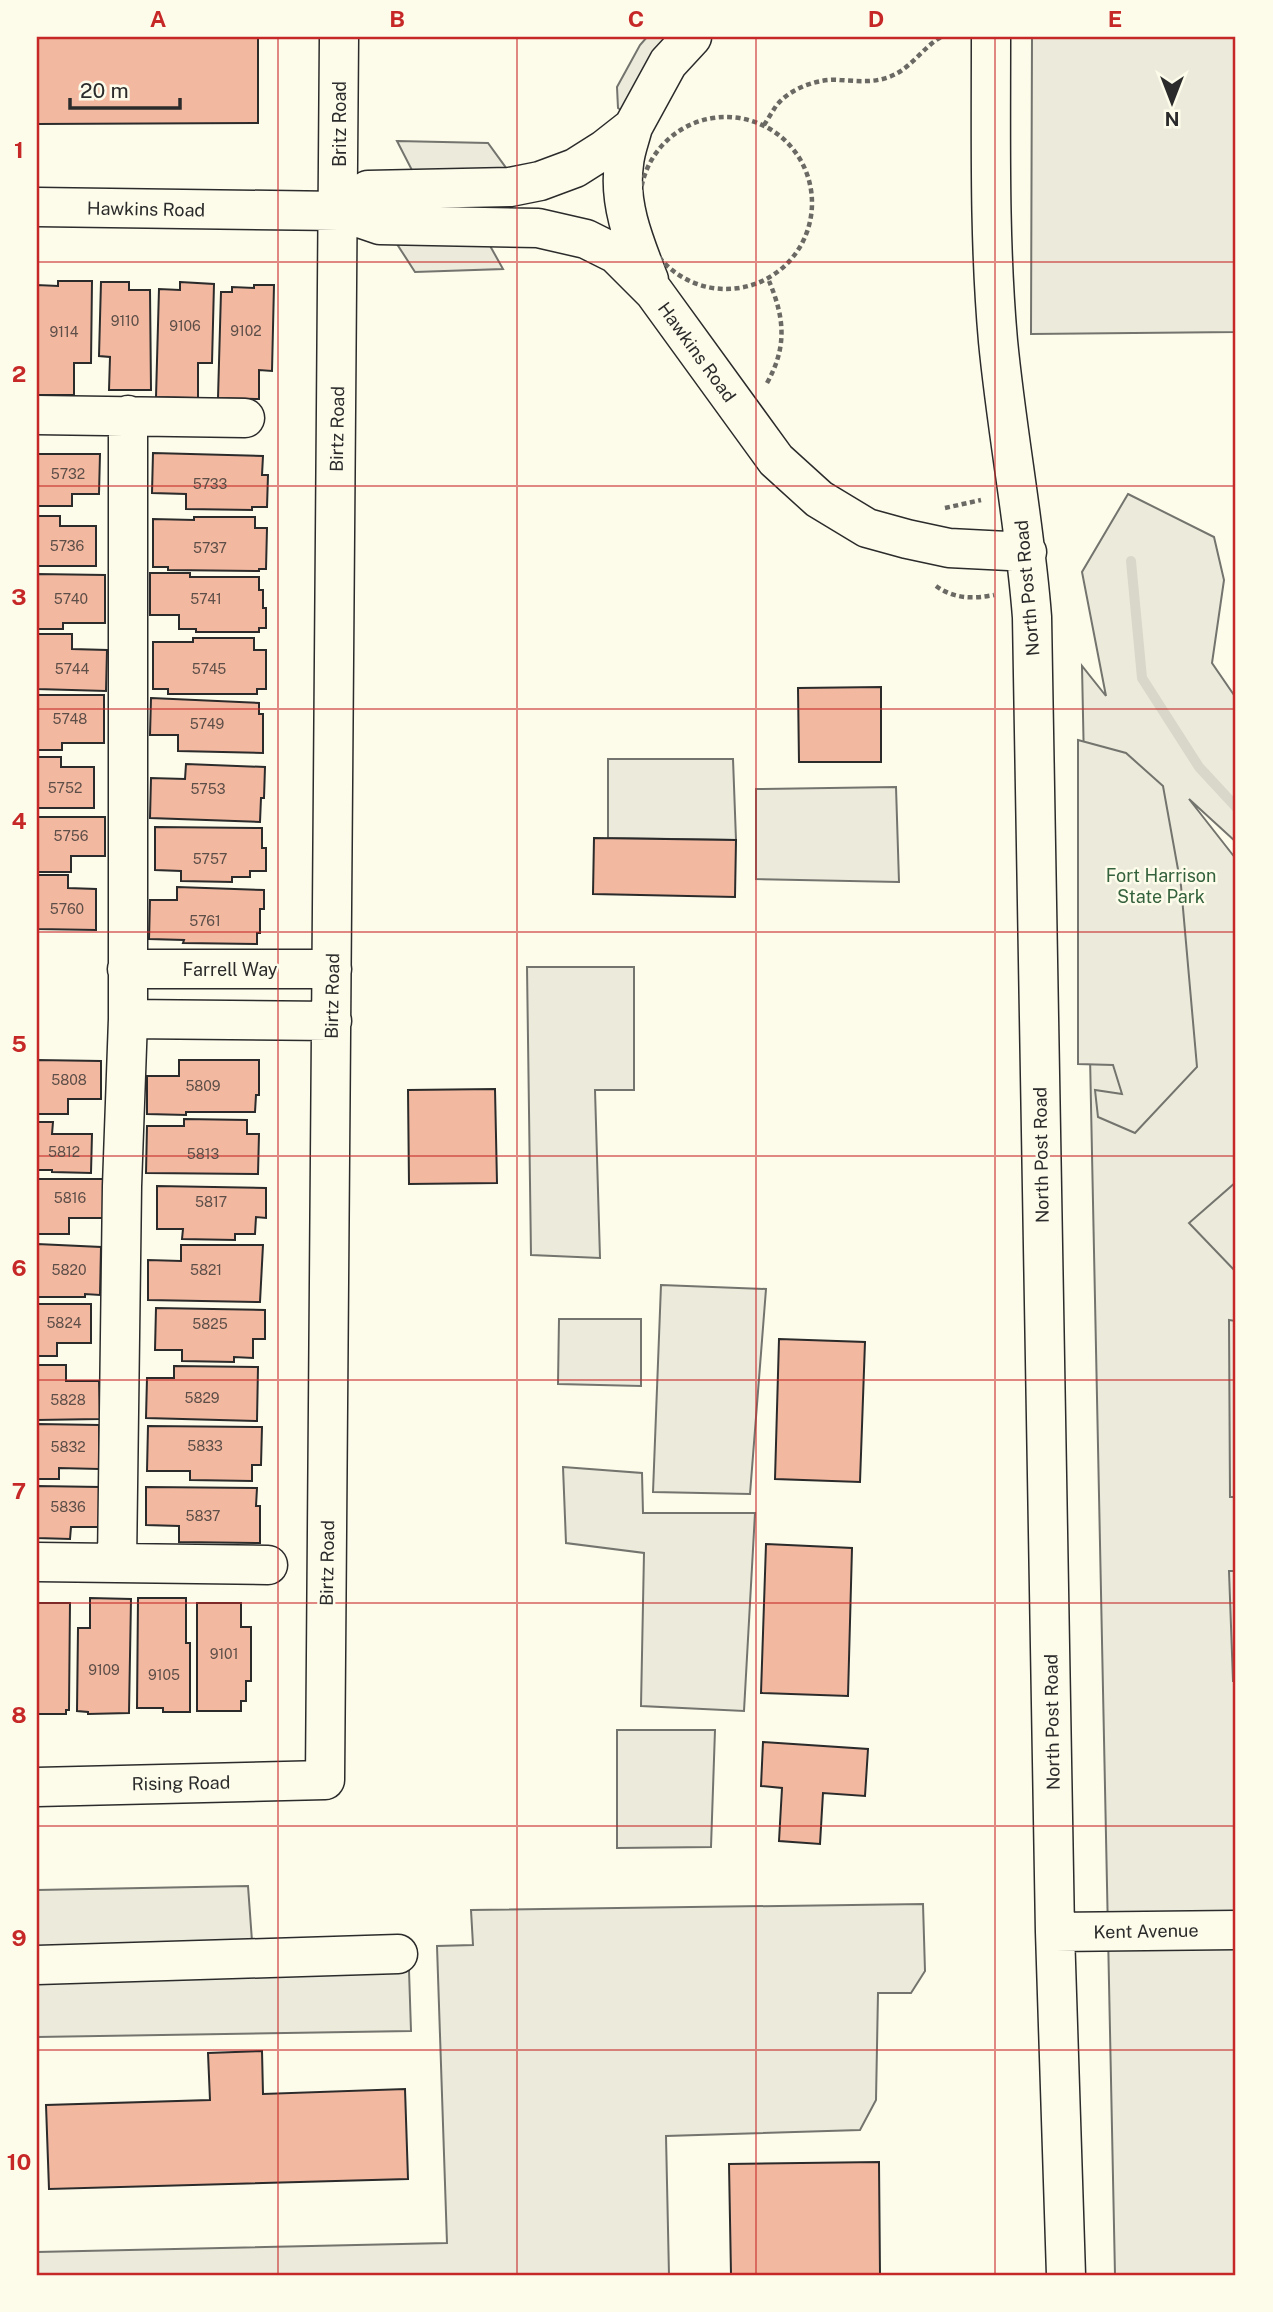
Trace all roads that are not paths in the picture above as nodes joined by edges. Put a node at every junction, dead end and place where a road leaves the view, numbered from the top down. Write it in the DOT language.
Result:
graph roads {
  1 [pos="339,37"];
  2 [pos="692,37"];
  3 [pos="991,37"];
  4 [pos="646,138"];
  5 [pos="37,207"];
  6 [pos="339,211"];
  7 [pos="654,292"];
  8 [pos="37,415"];
  9 [pos="128,415"];
  10 [pos="245,418"];
  11 [pos="1027,552"];
  12 [pos="127,970"];
  13 [pos="332,970"];
  14 [pos="128,1018"];
  15 [pos="332,1021"];
  16 [pos="37,1562"];
  17 [pos="117,1563"];
  18 [pos="268,1565"];
  19 [pos="325,1780"];
  20 [pos="37,1787"];
  21 [pos="1236,1930"];
  22 [pos="1055,1932"];
  23 [pos="398,1954"];
  24 [pos="37,1965"];
  25 [pos="1066,2275"];
  1 -- 6 [label="street, Britz Road"];
  2 -- 4 [label="street"];
  3 -- 11 [label="street, North Post Road"];
  4 -- 6 [label="street"];
  4 -- 7 [label="street"];
  5 -- 6 [label="street, Hawkins Road"];
  6 -- 7 [label="street, Hawkins Road"];
  6 -- 13 [label="street, Birtz Road"];
  7 -- 11 [label="street, Hawkins Road"];
  8 -- 9 [label="street"];
  9 -- 10 [label="street"];
  9 -- 12 [label="street"];
  11 -- 22 [label="street, North Post Road"];
  12 -- 13 [label="street, Farrell Way"];
  12 -- 14 [label="street"];
  13 -- 15 [label="street, Birtz Road"];
  14 -- 15 [label="street"];
  14 -- 17 [label="street"];
  15 -- 19 [label="street, Birtz Road"];
  16 -- 17 [label="street"];
  17 -- 18 [label="street"];
  19 -- 20 [label="street, Rising Road"];
  21 -- 22 [label="street, Kent Avenue"];
  22 -- 25 [label="street, North Post Road"];
  23 -- 24 [label="street"];
}
